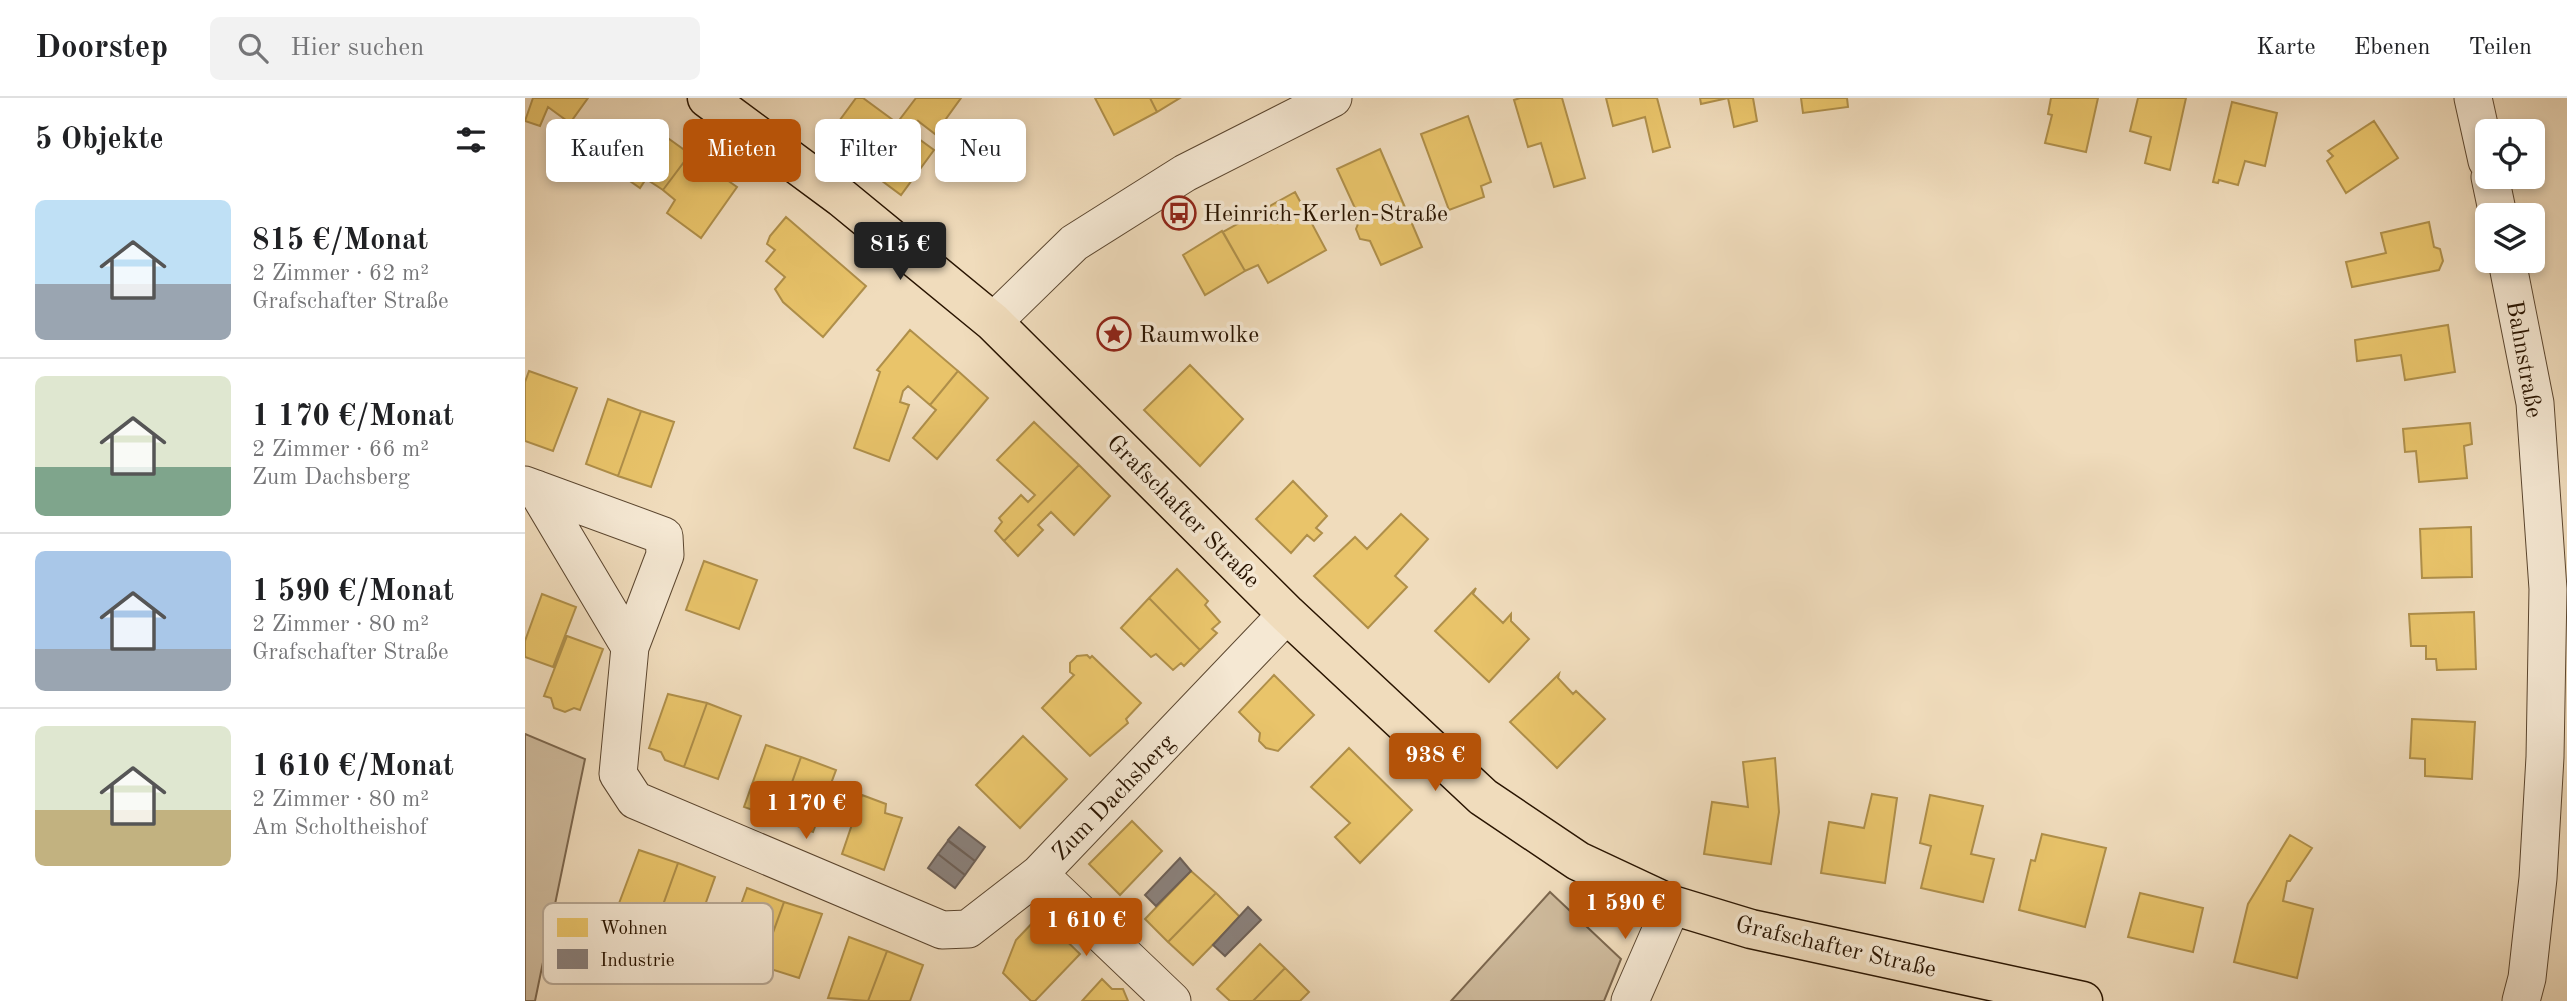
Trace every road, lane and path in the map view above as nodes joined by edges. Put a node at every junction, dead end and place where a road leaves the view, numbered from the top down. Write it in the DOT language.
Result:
graph roads {
  1 [pos="707,98"];
  2 [pos="1333,98"];
  3 [pos="2473,98"];
  4 [pos="2478,119"];
  5 [pos="2509,273"];
  6 [pos="993,322"];
  7 [pos="531,487"];
  8 [pos="626,521"];
  9 [pos="575,555"];
  10 [pos="2557,593"];
  11 [pos="1287,614"];
  12 [pos="630,647"];
  13 [pos="2556,754"];
  14 [pos="1039,874"];
  15 [pos="1672,905"];
  16 [pos="1172,1001"];
  17 [pos="1630,1001"];
  18 [pos="2083,1001"];
  19 [pos="2521,1001"];
  1 -- 6 [label="main road, Grafschafter Straße"];
  2 -- 6 [label="street"];
  3 -- 4 [label="street"];
  5 -- 10 [label="street, Bahnstraße"];
  6 -- 11 [label="main road, Grafschafter Straße"];
  7 -- 8 [label="street, Zum Dachsberg"];
  7 -- 9 [label="street, Zum Dachsberg"];
  8 -- 9 [label="street"];
  8 -- 12 [label="street, Zum Dachsberg"];
  9 -- 12 [label="street, Zum Dachsberg"];
  10 -- 13 [label="street, Bahnstraße"];
  11 -- 14 [label="street, Zum Dachsberg"];
  11 -- 15 [label="main road, Grafschafter Straße"];
  12 -- 14 [label="street, Zum Dachsberg"];
  13 -- 19 [label="street, Bahnstraße"];
  14 -- 16 [label="street"];
  15 -- 17 [label="street"];
  15 -- 18 [label="main road, Grafschafter Straße"];
}
